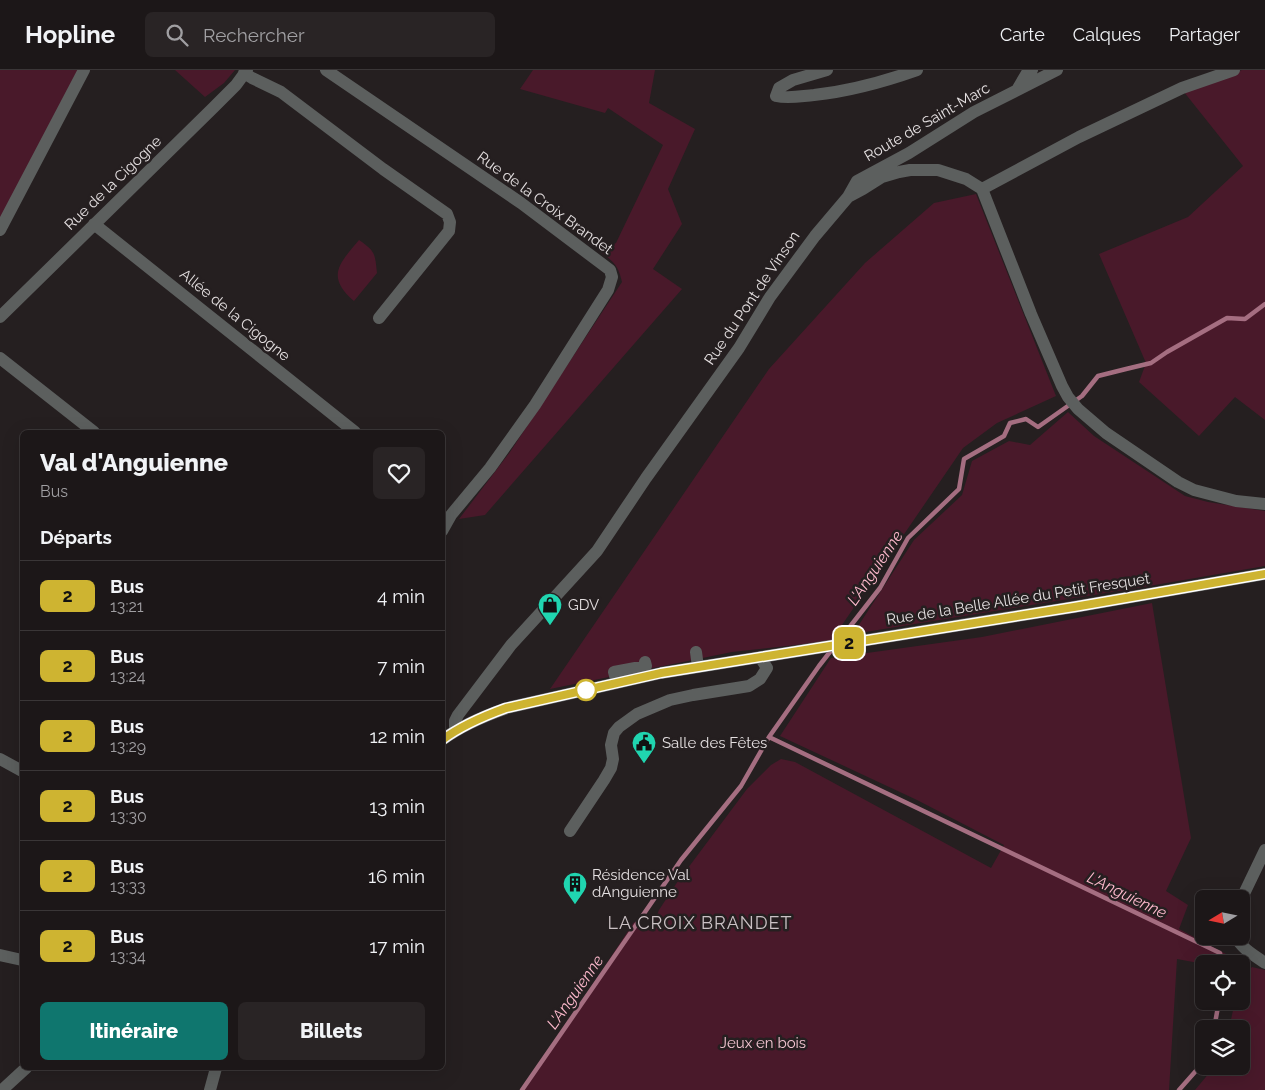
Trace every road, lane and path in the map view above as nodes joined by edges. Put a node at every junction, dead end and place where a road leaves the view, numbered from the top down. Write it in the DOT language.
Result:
graph roads {
  1 [pos="84,70"];
  2 [pos="326,70"];
  3 [pos="827,70"];
  4 [pos="917,70"];
  5 [pos="1032,70"];
  6 [pos="1057,70"];
  7 [pos="1234,70"];
  8 [pos="246,72"];
  9 [pos="1016,90"];
  10 [pos="982,189"];
  11 [pos="848,197"];
  12 [pos="94,224"];
  13 [pos="0,230"];
  14 [pos="0,317"];
  15 [pos="380,318"];
  16 [pos="0,358"];
  17 [pos="91,430"];
  18 [pos="352,430"];
  19 [pos="1265,504"];
  20 [pos="445,526"];
  21 [pos="1265,574"];
  22 [pos="696,652"];
  23 [pos="760,657"];
  24 [pos="645,662"];
  25 [pos="698,667"];
  26 [pos="617,683"];
  27 [pos="455,730"];
  28 [pos="445,738"];
  29 [pos="0,759"];
  30 [pos="20,770"];
  31 [pos="570,831"];
  32 [pos="1265,850"];
  33 [pos="1246,890"];
  34 [pos="1240,945"];
  35 [pos="0,955"];
  36 [pos="20,960"];
  37 [pos="1265,963"];
  38 [pos="24,1070"];
  39 [pos="215,1070"];
  40 [pos="2,1090"];
  41 [pos="210,1090"];
  1 -- 13 [label="street"];
  2 -- 20 [label="street, Rue de la Croix Brandet"];
  3 -- 4 [label="street"];
  5 -- 9 [label="street"];
  6 -- 9 [label="street, Route de Saint-Marc"];
  7 -- 10 [label="street"];
  8 -- 12 [label="street, Rue de la Cigogne"];
  8 -- 15 [label="street"];
  9 -- 11 [label="street, Route de Saint-Marc"];
  10 -- 11 [label="street, Rue du Pont de Vinson"];
  10 -- 19 [label="street"];
  11 -- 27 [label="street, Rue du Pont de Vinson"];
  12 -- 14 [label="street, Rue de la Cigogne"];
  12 -- 18 [label="street, Allée de la Cigogne"];
  16 -- 17 [label="street"];
  21 -- 23 [label="street, Rue de la Belle Allée du Petit Fresquet"];
  22 -- 25 [label="street"];
  23 -- 25 [label="street, Rue de la Belle Allée du Petit Fresquet"];
  23 -- 31 [label="street"];
  24 -- 26 [label="street"];
  25 -- 26 [label="street, Rue de la Belle Allée du Petit Fresquet"];
  26 -- 27 [label="street, Rue de la Belle Allée du Petit Fresquet"];
  27 -- 28 [label="street, Rue de la Belle Allée du Petit Fresquet"];
  29 -- 30 [label="street"];
  32 -- 33 [label="street"];
  34 -- 37 [label="street"];
  35 -- 36 [label="street"];
  38 -- 40 [label="street"];
  39 -- 41 [label="street"];
}
